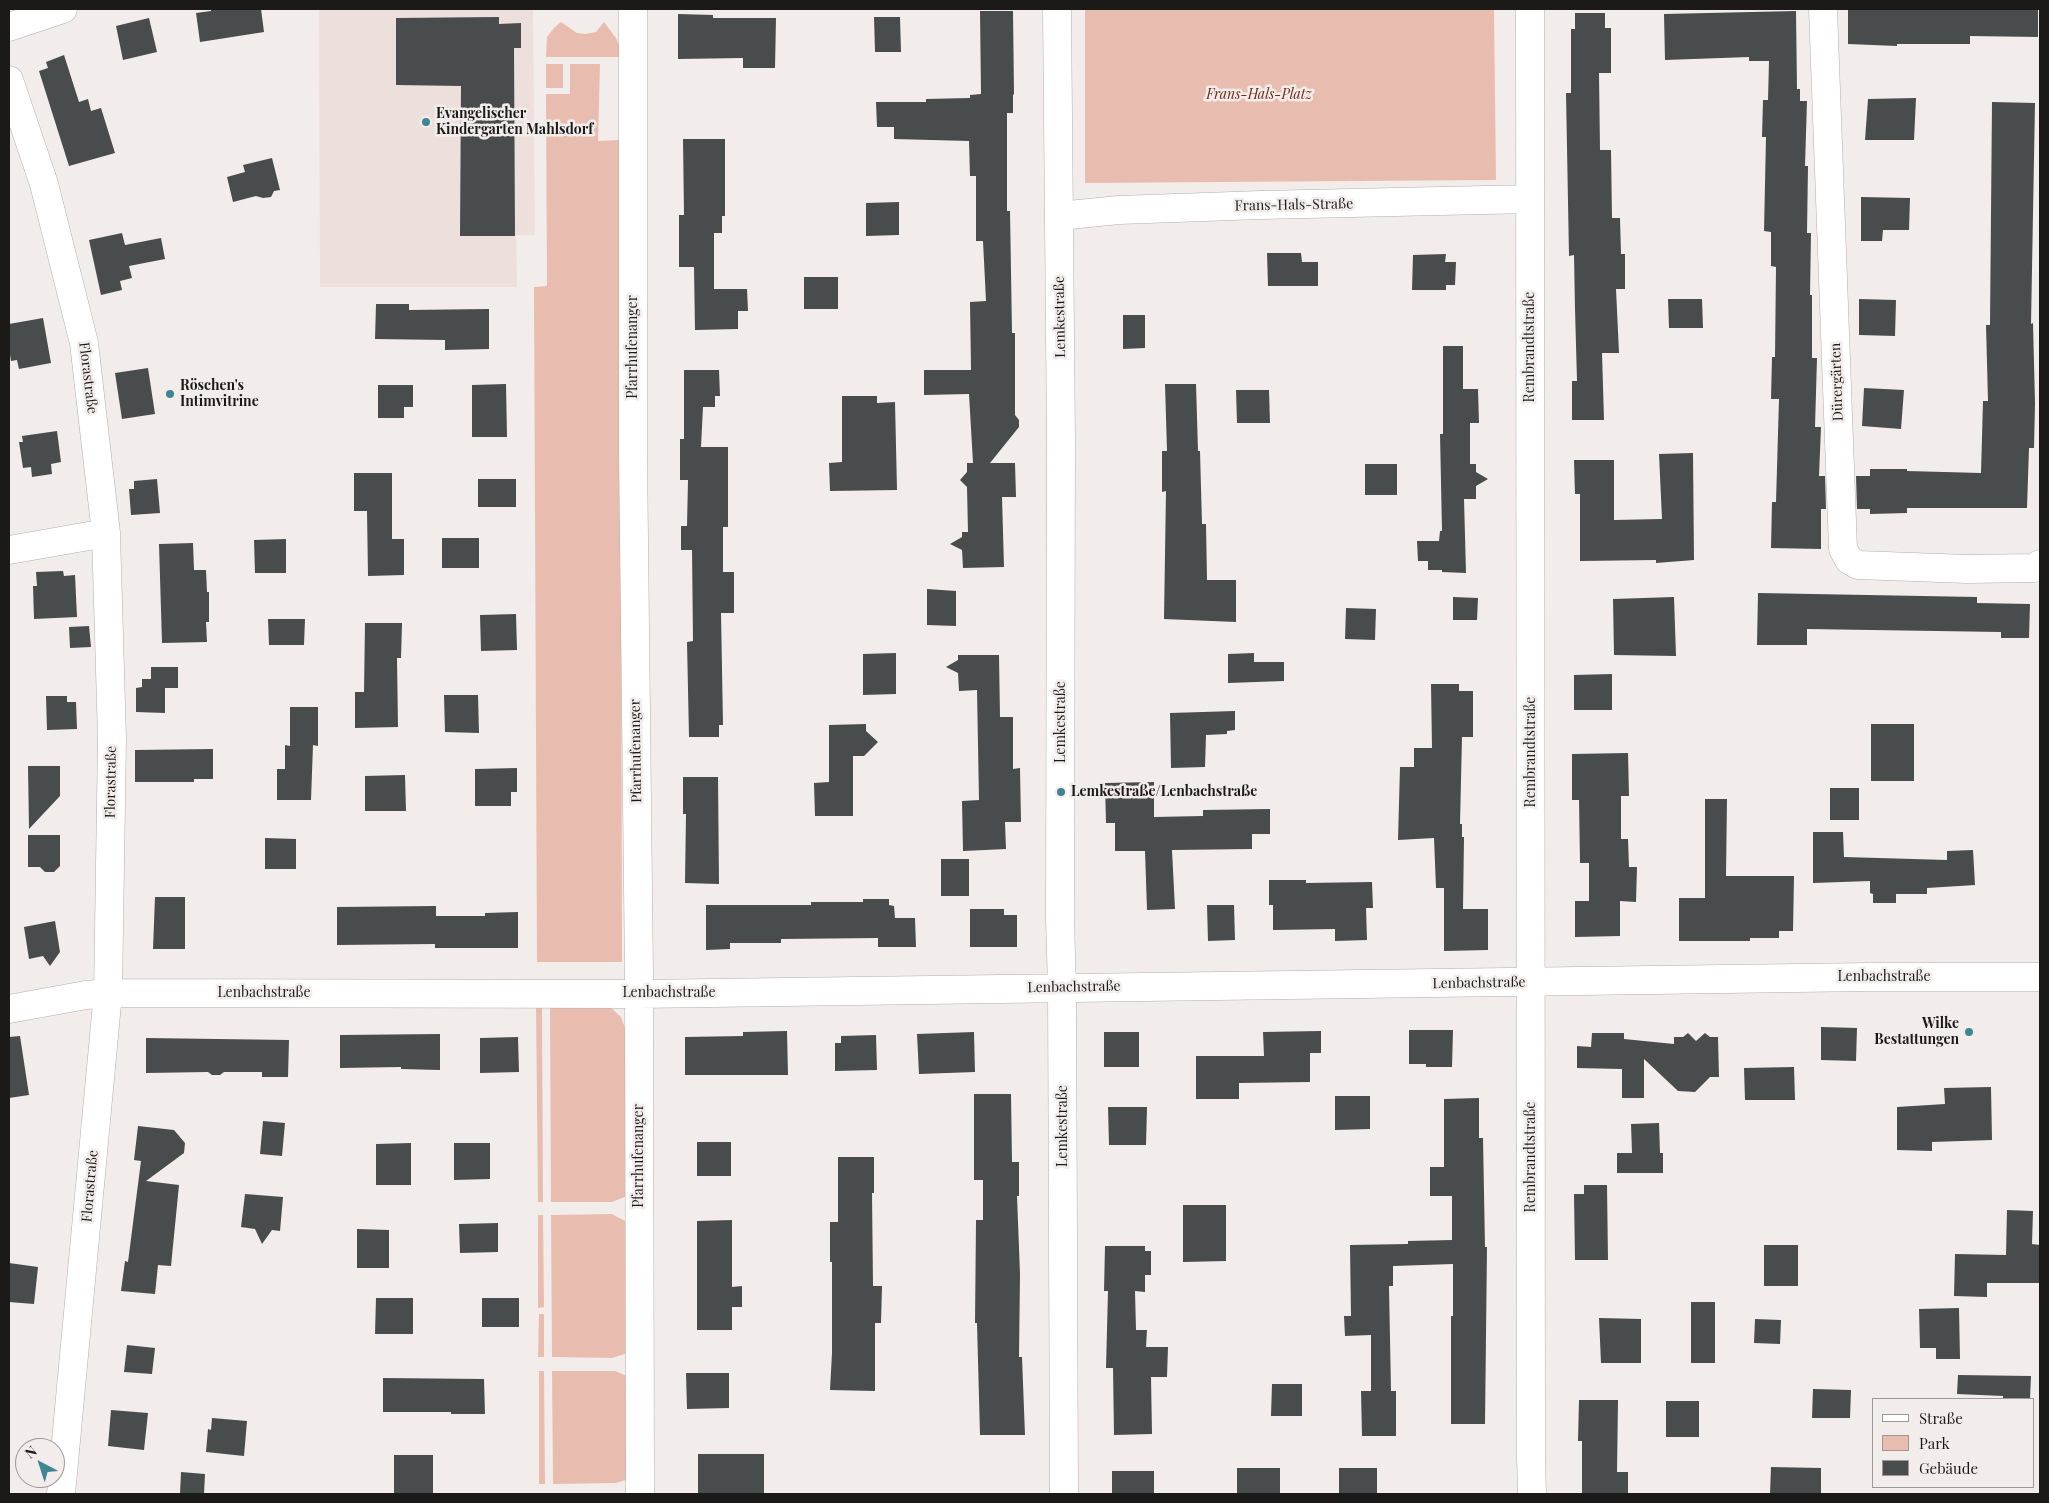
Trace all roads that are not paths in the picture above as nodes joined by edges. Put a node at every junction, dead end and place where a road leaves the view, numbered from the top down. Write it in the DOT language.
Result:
graph roads {
  1 [pos="63,9"];
  2 [pos="633,9"];
  3 [pos="1057,9"];
  4 [pos="1530,9"];
  5 [pos="1823,9"];
  6 [pos="9,27"];
  7 [pos="9,80"];
  8 [pos="1530,200"];
  9 [pos="1059,216"];
  10 [pos="106,533"];
  11 [pos="9,550"];
  12 [pos="2040,564"];
  13 [pos="2040,978"];
  14 [pos="1531,982"];
  15 [pos="1062,988"];
  16 [pos="108,993"];
  17 [pos="639,994"];
  18 [pos="9,1009"];
  19 [pos="60,1494"];
  20 [pos="640,1494"];
  21 [pos="1064,1494"];
  22 [pos="1532,1494"];
  1 -- 6 [label="street"];
  2 -- 17 [label="street, Pfarrhufenanger"];
  3 -- 9 [label="street, Lemkestraße"];
  4 -- 8 [label="street, Rembrandtstraße"];
  5 -- 12 [label="street, Dürergärten"];
  7 -- 10 [label="street, Florastraße"];
  8 -- 9 [label="street, Frans-Hals-Straße"];
  8 -- 14 [label="street, Rembrandtstraße"];
  9 -- 15 [label="street, Lemkestraße"];
  10 -- 11 [label="street"];
  10 -- 16 [label="street, Florastraße"];
  13 -- 14 [label="street, Lenbachstraße"];
  14 -- 15 [label="street, Lenbachstraße"];
  14 -- 22 [label="street, Rembrandtstraße"];
  15 -- 17 [label="street, Lenbachstraße"];
  15 -- 21 [label="street, Lemkestraße"];
  16 -- 17 [label="street, Lenbachstraße"];
  16 -- 18 [label="street, Lenbachstraße"];
  16 -- 19 [label="street, Florastraße"];
  17 -- 20 [label="street, Pfarrhufenanger"];
}
